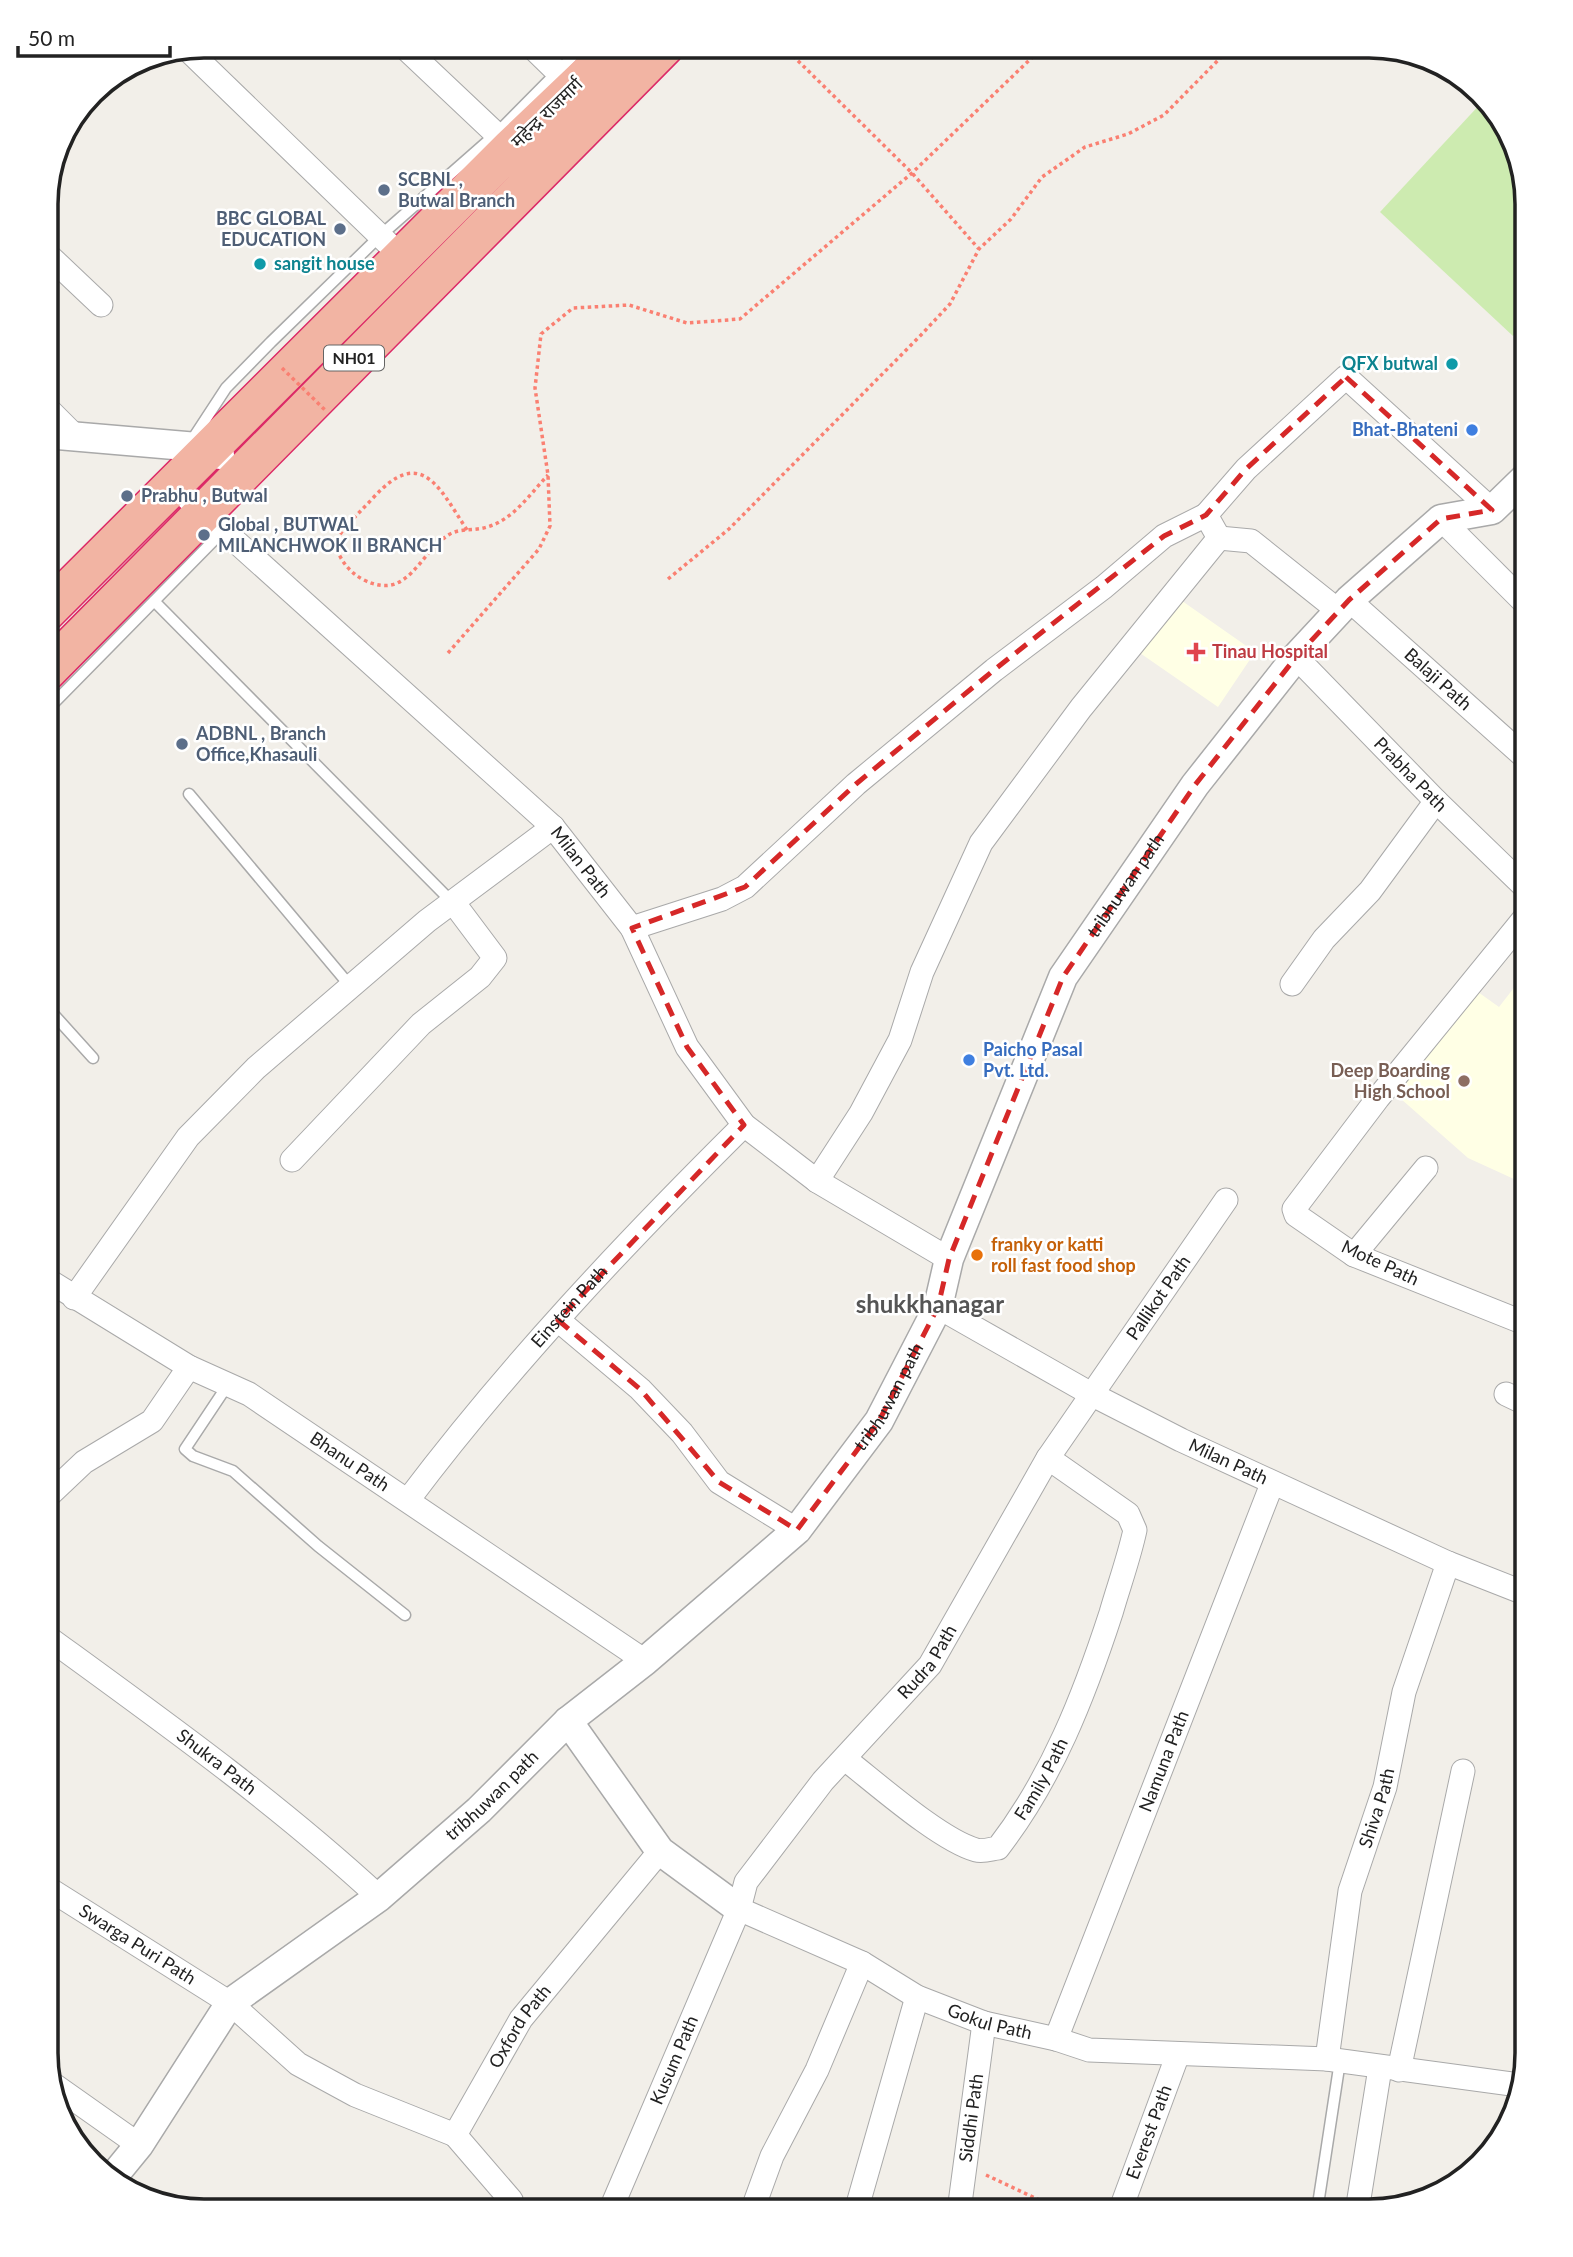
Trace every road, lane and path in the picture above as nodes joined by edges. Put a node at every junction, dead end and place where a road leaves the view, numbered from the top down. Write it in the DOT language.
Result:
graph roads {
  1 [pos="196,58"];
  2 [pos="416,58"];
  3 [pos="544,58"];
  4 [pos="577,58"];
  5 [pos="599,58"];
  6 [pos="653,58"];
  7 [pos="795,58"];
  8 [pos="1032,58"];
  9 [pos="1221,58"];
  10 [pos="566,79"];
  11 [pos="503,141"];
  12 [pos="912,173"];
  13 [pos="391,246"];
  14 [pos="979,248"];
  15 [pos="58,264"];
  16 [pos="101,305"];
  17 [pos="282,368"];
  18 [pos="325,410"];
  19 [pos="58,419"];
  20 [pos="58,435"];
  21 [pos="75,436"];
  22 [pos="188,459"];
  23 [pos="242,471"];
  24 [pos="548,475"];
  25 [pos="1515,488"];
  26 [pos="1492,510"];
  27 [pos="1206,515"];
  28 [pos="214,519"];
  29 [pos="1441,519"];
  30 [pos="467,530"];
  31 [pos="1219,538"];
  32 [pos="667,579"];
  33 [pos="1515,592"];
  34 [pos="58,599"];
  35 [pos="154,601"];
  36 [pos="1345,606"];
  37 [pos="448,653"];
  38 [pos="1296,657"];
  39 [pos="58,661"];
  40 [pos="58,699"];
  41 [pos="1515,748"];
  42 [pos="189,794"];
  43 [pos="1436,801"];
  44 [pos="553,827"];
  45 [pos="1515,877"];
  46 [pos="453,902"];
  47 [pos="632,928"];
  48 [pos="1515,931"];
  49 [pos="1292,984"];
  50 [pos="351,987"];
  51 [pos="58,1019"];
  52 [pos="93,1058"];
  53 [pos="744,1125"];
  54 [pos="292,1160"];
  55 [pos="1426,1168"];
  56 [pos="817,1181"];
  57 [pos="1226,1200"];
  58 [pos="1354,1255"];
  59 [pos="948,1259"];
  60 [pos="58,1287"];
  61 [pos="74,1298"];
  62 [pos="938,1307"];
  63 [pos="1515,1319"];
  64 [pos="558,1320"];
  65 [pos="189,1367"];
  66 [pos="230,1383"];
  67 [pos="1506,1394"];
  68 [pos="1093,1395"];
  69 [pos="1515,1398"];
  70 [pos="1048,1458"];
  71 [pos="1272,1484"];
  72 [pos="58,1487"];
  73 [pos="408,1500"];
  74 [pos="797,1530"];
  75 [pos="1448,1563"];
  76 [pos="1515,1589"];
  77 [pos="405,1615"];
  78 [pos="58,1645"];
  79 [pos="645,1661"];
  80 [pos="568,1721"];
  81 [pos="845,1759"];
  82 [pos="1463,1771"];
  83 [pos="660,1851"];
  84 [pos="58,1894"];
  85 [pos="379,1897"];
  86 [pos="739,1909"];
  87 [pos="862,1963"];
  88 [pos="917,1997"];
  89 [pos="230,2003"];
  90 [pos="984,2023"];
  91 [pos="1056,2039"];
  92 [pos="1178,2054"];
  93 [pos="1333,2060"];
  94 [pos="1389,2069"];
  95 [pos="1512,2084"];
  96 [pos="63,2091"];
  97 [pos="455,2135"];
  98 [pos="139,2145"];
  99 [pos="964,2165"];
  100 [pos="118,2171"];
  101 [pos="511,2199"];
  102 [pos="619,2199"];
  103 [pos="756,2199"];
  104 [pos="859,2199"];
  105 [pos="960,2199"];
  106 [pos="1037,2199"];
  107 [pos="1124,2199"];
  108 [pos="1318,2199"];
  109 [pos="1360,2199"];
  1 -- 13 [label="street"];
  2 -- 11 [label="street"];
  3 -- 10 [label="street"];
  4 -- 10 [label="lane"];
  5 -- 10 [label="highway, महेन्द्र राजमार्ग / NH01"];
  6 -- 23 [label="highway, NH01"];
  7 -- 12 [label="path"];
  8 -- 12 [label="path"];
  9 -- 14 [label="path"];
  10 -- 11 [label="highway, महेन्द्र राजमार्ग / NH01"];
  11 -- 13 [label="highway, महेन्द्र राजमार्ग / NH01"];
  12 -- 14 [label="path"];
  12 -- 24 [label="path"];
  13 -- 22 [label="highway, महेन्द्र राजमार्ग / NH01"];
  14 -- 32 [label="path"];
  15 -- 16 [label="street"];
  17 -- 18 [label="path, bridge"];
  19 -- 21 [label="street"];
  20 -- 21 [label="street"];
  21 -- 22 [label="street"];
  22 -- 23 [label="street"];
  22 -- 28 [label="street, Milan Path"];
  22 -- 34 [label="highway, NH01"];
  23 -- 28 [label="highway, NH01"];
  24 -- 30 [label="path"];
  24 -- 37 [label="path"];
  25 -- 26 [label="street"];
  26 -- 27 [label="street"];
  26 -- 29 [label="street"];
  27 -- 31 [label="street"];
  27 -- 47 [label="street"];
  28 -- 35 [label="lane"];
  28 -- 39 [label="highway, NH01"];
  28 -- 44 [label="street, Milan Path"];
  29 -- 33 [label="street"];
  29 -- 36 [label="street, tribhuwan path"];
  30 -- 30 [label="path"];
  31 -- 36 [label="street, Balaji Path"];
  31 -- 56 [label="street"];
  35 -- 40 [label="lane"];
  35 -- 46 [label="lane"];
  36 -- 38 [label="street, tribhuwan path"];
  36 -- 41 [label="street, Balaji Path"];
  38 -- 43 [label="street, Prabha Path"];
  38 -- 59 [label="street, tribhuwan path"];
  42 -- 50 [label="lane"];
  43 -- 45 [label="street, Prabha Path"];
  43 -- 49 [label="street"];
  44 -- 46 [label="street"];
  44 -- 47 [label="street, Milan Path"];
  46 -- 50 [label="street"];
  46 -- 54 [label="street"];
  47 -- 53 [label="street, Milan Path"];
  48 -- 58 [label="street, Mote Path"];
  50 -- 61 [label="street"];
  51 -- 52 [label="lane"];
  53 -- 56 [label="street, Milan Path"];
  53 -- 64 [label="street, Einstein Path"];
  55 -- 58 [label="street"];
  56 -- 59 [label="street, Milan Path"];
  57 -- 68 [label="street, Pallikot Path"];
  58 -- 63 [label="street, Mote Path"];
  59 -- 62 [label="street, tribhuwan path"];
  60 -- 61 [label="street, Bhanu Path"];
  61 -- 65 [label="street, Bhanu Path"];
  62 -- 68 [label="street, Milan Path"];
  62 -- 74 [label="street, tribhuwan path"];
  64 -- 73 [label="street, Einstein Path"];
  64 -- 74 [label="street"];
  65 -- 66 [label="street, Bhanu Path"];
  65 -- 72 [label="street"];
  66 -- 73 [label="street, Bhanu Path"];
  66 -- 77 [label="lane"];
  67 -- 69 [label="street"];
  68 -- 70 [label="street, Rudra Path"];
  68 -- 71 [label="street, Milan Path"];
  70 -- 81 [label="street, Rudra Path"];
  70 -- 81 [label="street, Family Path"];
  71 -- 75 [label="street, Milan Path"];
  71 -- 91 [label="street, Namuna Path"];
  73 -- 79 [label="street, Bhanu Path"];
  74 -- 79 [label="street, tribhuwan path"];
  75 -- 76 [label="street, Milan Path"];
  75 -- 93 [label="street, Shiva Path"];
  78 -- 85 [label="street, Shukra Path"];
  79 -- 80 [label="street, tribhuwan path"];
  80 -- 83 [label="street, Gokul Path"];
  80 -- 85 [label="street, tribhuwan path"];
  81 -- 86 [label="street, Rudra Path"];
  82 -- 94 [label="street"];
  83 -- 86 [label="street, Gokul Path"];
  83 -- 97 [label="street, Oxford Path"];
  84 -- 89 [label="street, Swarga Puri Path"];
  85 -- 89 [label="street, tribhuwan path"];
  86 -- 87 [label="street, Gokul Path"];
  86 -- 102 [label="street, Kusum Path"];
  87 -- 88 [label="street, Gokul Path"];
  87 -- 103 [label="street"];
  88 -- 90 [label="street, Gokul Path"];
  88 -- 104 [label="street"];
  89 -- 97 [label="street, Swarga Puri Path"];
  89 -- 98 [label="street, tribhuwan path"];
  90 -- 91 [label="street, Gokul Path"];
  90 -- 99 [label="street, Siddhi Path"];
  91 -- 92 [label="street, Gokul Path"];
  92 -- 93 [label="street, Gokul Path"];
  92 -- 107 [label="street, Everest Path"];
  93 -- 94 [label="street, Gokul Path"];
  93 -- 108 [label="lane"];
  94 -- 95 [label="street, Gokul Path"];
  94 -- 109 [label="street"];
  96 -- 98 [label="street"];
  97 -- 101 [label="street"];
  98 -- 100 [label="street, tribhuwan path"];
  99 -- 105 [label="street, Siddhi Path"];
  99 -- 106 [label="path"];
}
